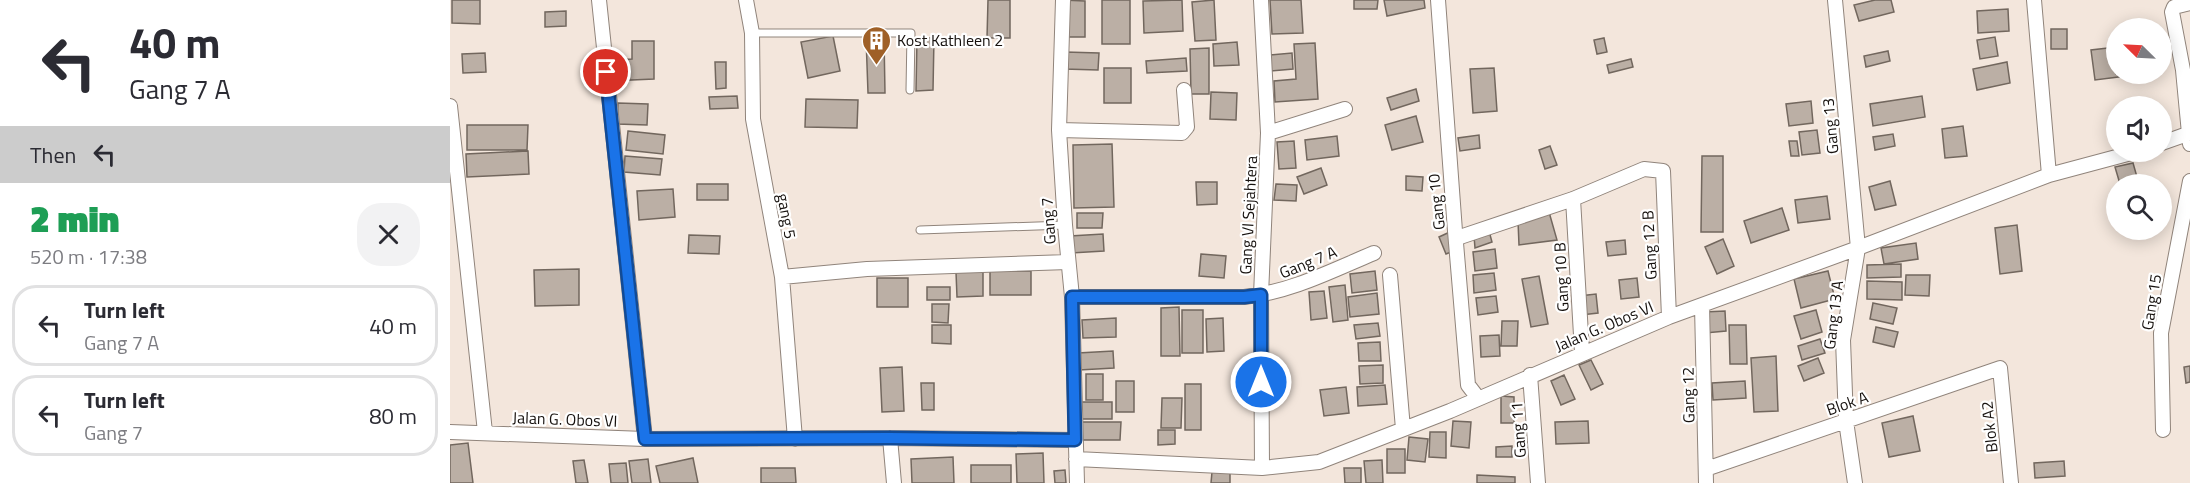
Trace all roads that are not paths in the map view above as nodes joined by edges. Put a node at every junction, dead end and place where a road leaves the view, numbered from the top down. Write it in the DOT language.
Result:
graph roads {
  1 [pos="599,0"];
  2 [pos="746,0"];
  3 [pos="1063,0"];
  4 [pos="1260,0"];
  5 [pos="1438,0"];
  6 [pos="1835,0"];
  7 [pos="2034,0"];
  8 [pos="2190,3"];
  9 [pos="752,33"];
  10 [pos="910,90"];
  11 [pos="1184,90"];
  12 [pos="450,106"];
  13 [pos="1345,109"];
  14 [pos="1059,130"];
  15 [pos="1268,133"];
  16 [pos="2190,137"];
  17 [pos="2172,141"];
  18 [pos="2106,160"];
  19 [pos="2049,175"];
  20 [pos="2190,181"];
  21 [pos="1573,199"];
  22 [pos="1065,225"];
  23 [pos="920,230"];
  24 [pos="1457,237"];
  25 [pos="1858,248"];
  26 [pos="1374,253"];
  27 [pos="1068,262"];
  28 [pos="1390,275"];
  29 [pos="782,277"];
  30 [pos="1261,295"];
  31 [pos="1072,297"];
  32 [pos="1702,306"];
  33 [pos="1669,317"];
  34 [pos="1582,352"];
  35 [pos="2000,368"];
  36 [pos="1530,375"];
  37 [pos="1478,398"];
  38 [pos="1846,421"];
  39 [pos="1402,429"];
  40 [pos="2163,430"];
  41 [pos="450,432"];
  42 [pos="484,432"];
  43 [pos="890,438"];
  44 [pos="645,439"];
  45 [pos="795,439"];
  46 [pos="1075,440"];
  47 [pos="1076,459"];
  48 [pos="1262,468"];
  49 [pos="1706,476"];
  50 [pos="894,483"];
  51 [pos="1077,483"];
  52 [pos="1538,483"];
  53 [pos="1855,483"];
  54 [pos="2012,483"];
  1 -- 44 [label="street"];
  2 -- 9 [label="street, gang 5"];
  3 -- 14 [label="street, Gang 7"];
  4 -- 15 [label="street, Gang VI Sejahtera"];
  5 -- 24 [label="street, Gang 10"];
  6 -- 25 [label="street, Gang 13"];
  7 -- 19 [label="street"];
  8 -- 16 [label="street"];
  9 -- 10 [label="lane"];
  9 -- 29 [label="street, gang 5"];
  11 -- 14 [label="street"];
  12 -- 42 [label="street"];
  13 -- 15 [label="street"];
  14 -- 22 [label="street, Gang 7"];
  15 -- 30 [label="street, Gang VI Sejahtera"];
  16 -- 17 [label="street"];
  18 -- 19 [label="street, Jalan G. Obos VI"];
  19 -- 25 [label="street, Jalan G. Obos VI"];
  20 -- 40 [label="street, Gang 15"];
  21 -- 24 [label="street"];
  21 -- 33 [label="street, Gang 12 B"];
  21 -- 34 [label="street, Gang 10 B"];
  22 -- 23 [label="lane"];
  22 -- 27 [label="street, Gang 7"];
  24 -- 37 [label="street, Gang 10"];
  25 -- 32 [label="street, Jalan G. Obos VI"];
  25 -- 38 [label="street, Gang 13 A"];
  26 -- 30 [label="street, Gang 7 A"];
  27 -- 29 [label="street"];
  27 -- 31 [label="street, Gang 7"];
  28 -- 39 [label="street"];
  29 -- 45 [label="street, gang 5"];
  30 -- 31 [label="street, Gang 7 A"];
  30 -- 48 [label="street, Gang VI Sejahtera"];
  31 -- 46 [label="street, Gang 7"];
  32 -- 33 [label="street, Jalan G. Obos VI"];
  32 -- 49 [label="street, Gang 12"];
  33 -- 34 [label="street, Jalan G. Obos VI"];
  34 -- 36 [label="street, Jalan G. Obos VI"];
  35 -- 38 [label="street, Blok A"];
  35 -- 54 [label="street, Blok A2"];
  36 -- 37 [label="street, Jalan G. Obos VI"];
  36 -- 52 [label="street, Gang 11"];
  37 -- 39 [label="street, Jalan G. Obos VI"];
  38 -- 49 [label="street, Blok A"];
  38 -- 53 [label="street, Gang 13 A"];
  39 -- 48 [label="street, Jalan G. Obos VI"];
  41 -- 42 [label="street, Jalan G. Obos VI"];
  42 -- 44 [label="street, Jalan G. Obos VI"];
  43 -- 45 [label="street, Jalan G. Obos VI"];
  43 -- 46 [label="street, Jalan G. Obos VI"];
  43 -- 50 [label="street"];
  44 -- 45 [label="street, Jalan G. Obos VI"];
  46 -- 47 [label="street, Gang 7"];
  47 -- 48 [label="street, Jalan G. Obos VI"];
  47 -- 51 [label="street, Gang 7"];
}
